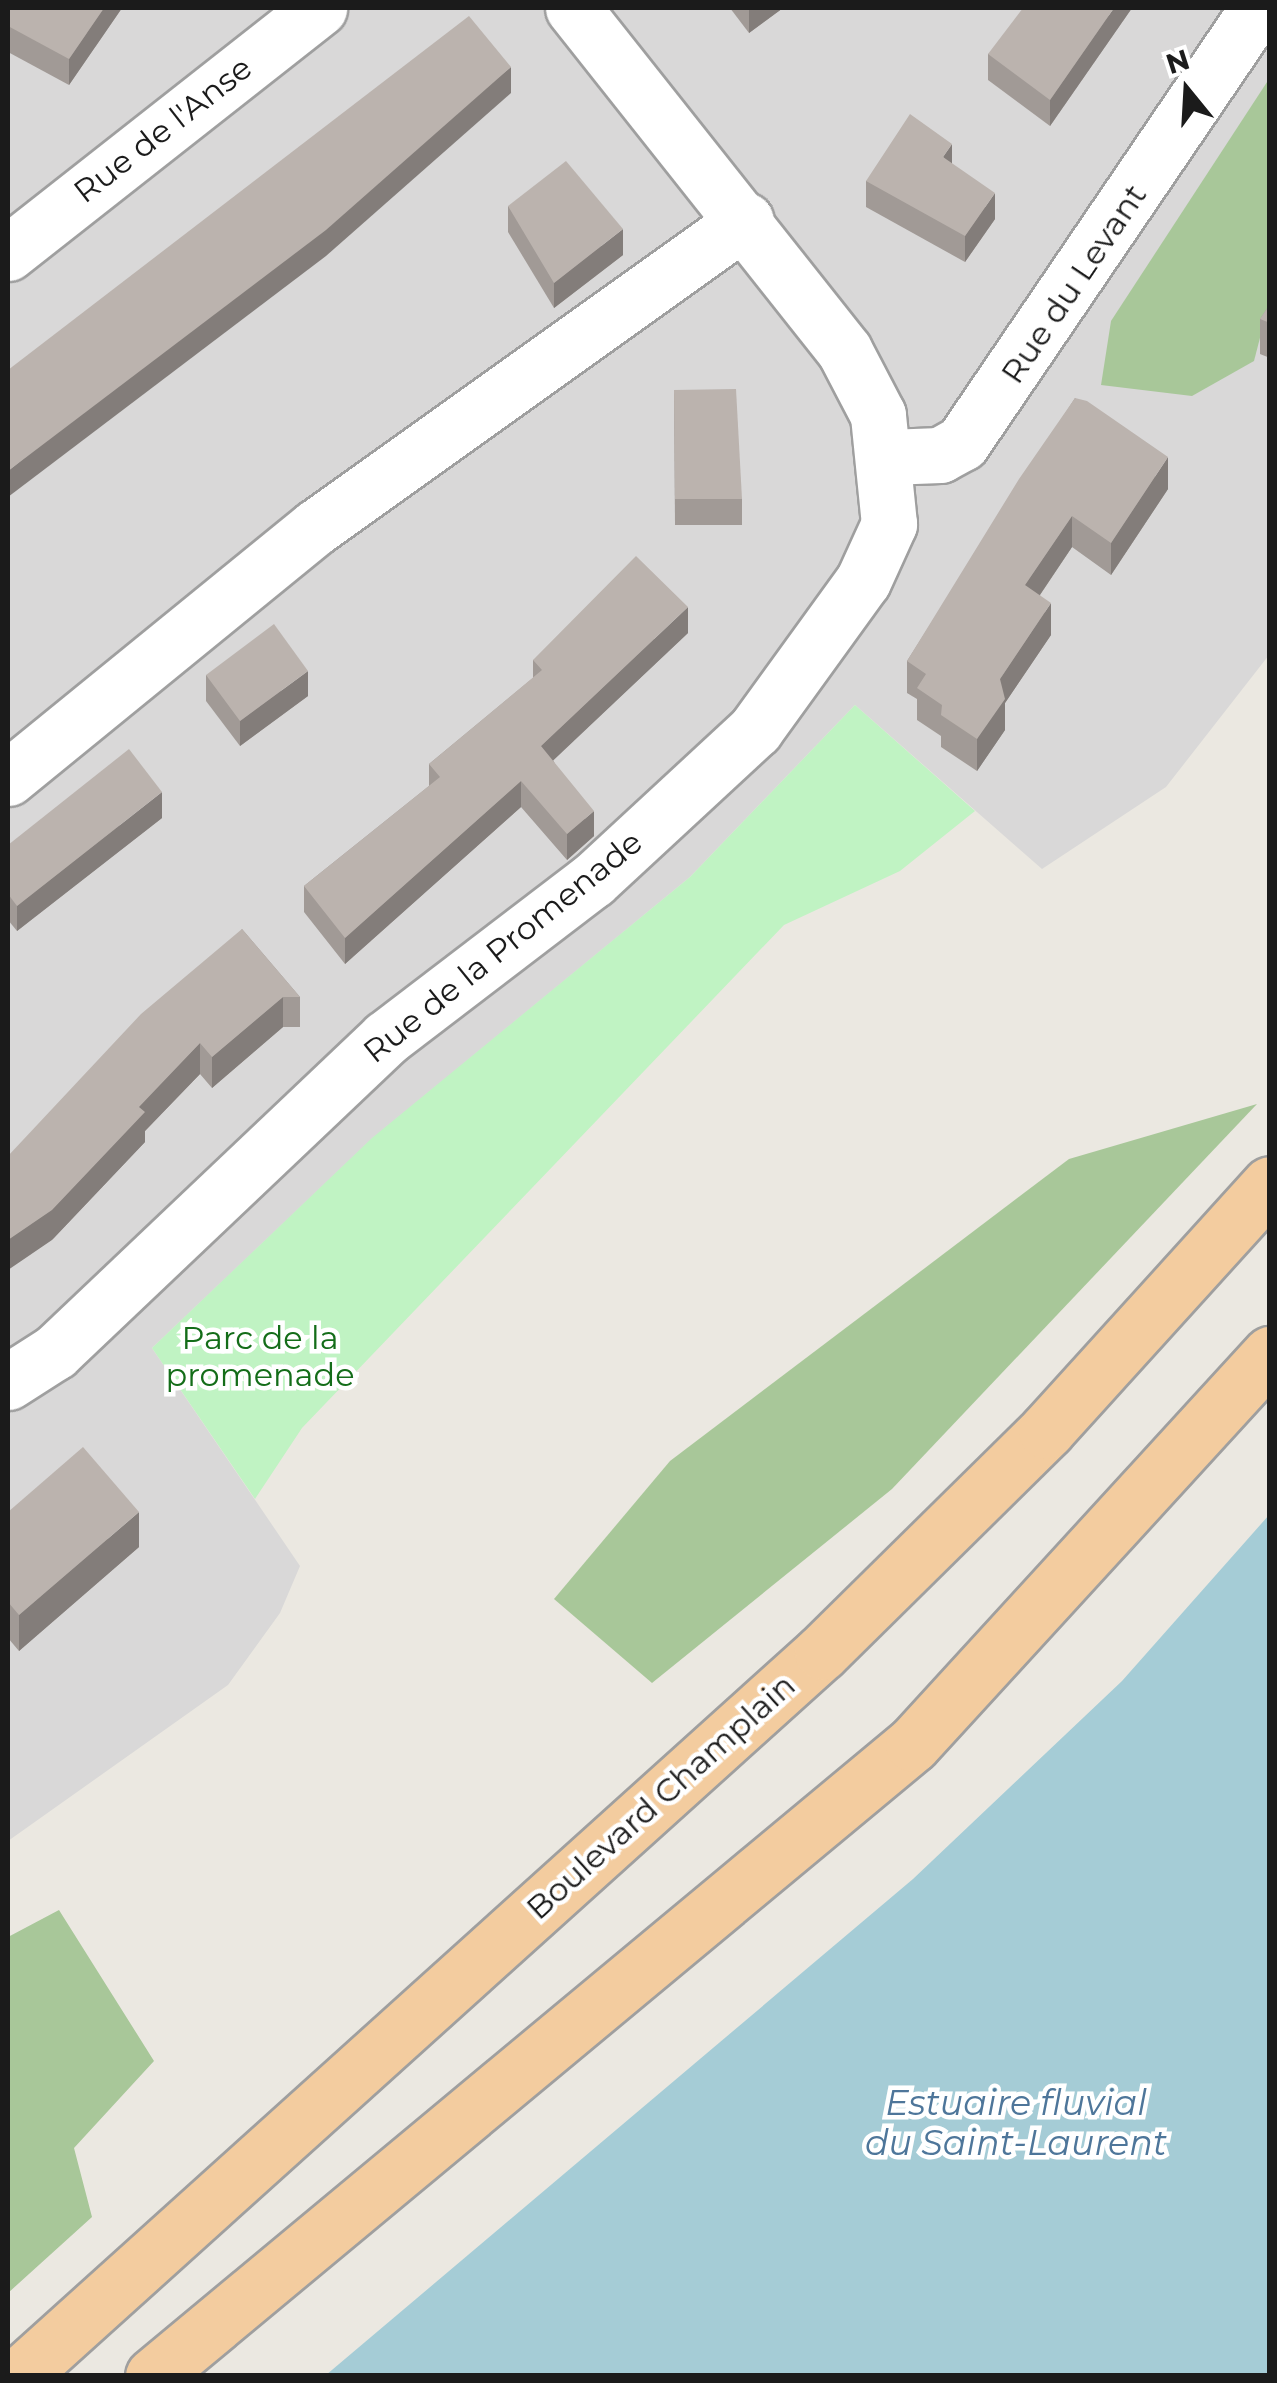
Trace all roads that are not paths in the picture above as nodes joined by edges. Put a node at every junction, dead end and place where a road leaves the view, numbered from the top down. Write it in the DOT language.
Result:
graph roads {
  1 [pos="319,8"];
  2 [pos="574,8"];
  3 [pos="1258,8"];
  4 [pos="746,220"];
  5 [pos="8,253"];
  6 [pos="888,457"];
  7 [pos="8,778"];
  8 [pos="1270,1184"];
  9 [pos="1270,1354"];
  10 [pos="8,1382"];
  11 [pos="18,2376"];
  12 [pos="153,2376"];
  1 -- 5 [label="street, Rue de l'Anse"];
  2 -- 4 [label="street, Rue de la Promenade"];
  3 -- 6 [label="street, Rue du Levant"];
  4 -- 6 [label="street, Rue de la Promenade"];
  4 -- 7 [label="street"];
  6 -- 10 [label="street, Rue de la Promenade"];
  8 -- 11 [label="main road, Boulevard Champlain"];
  9 -- 12 [label="main road"];
}
